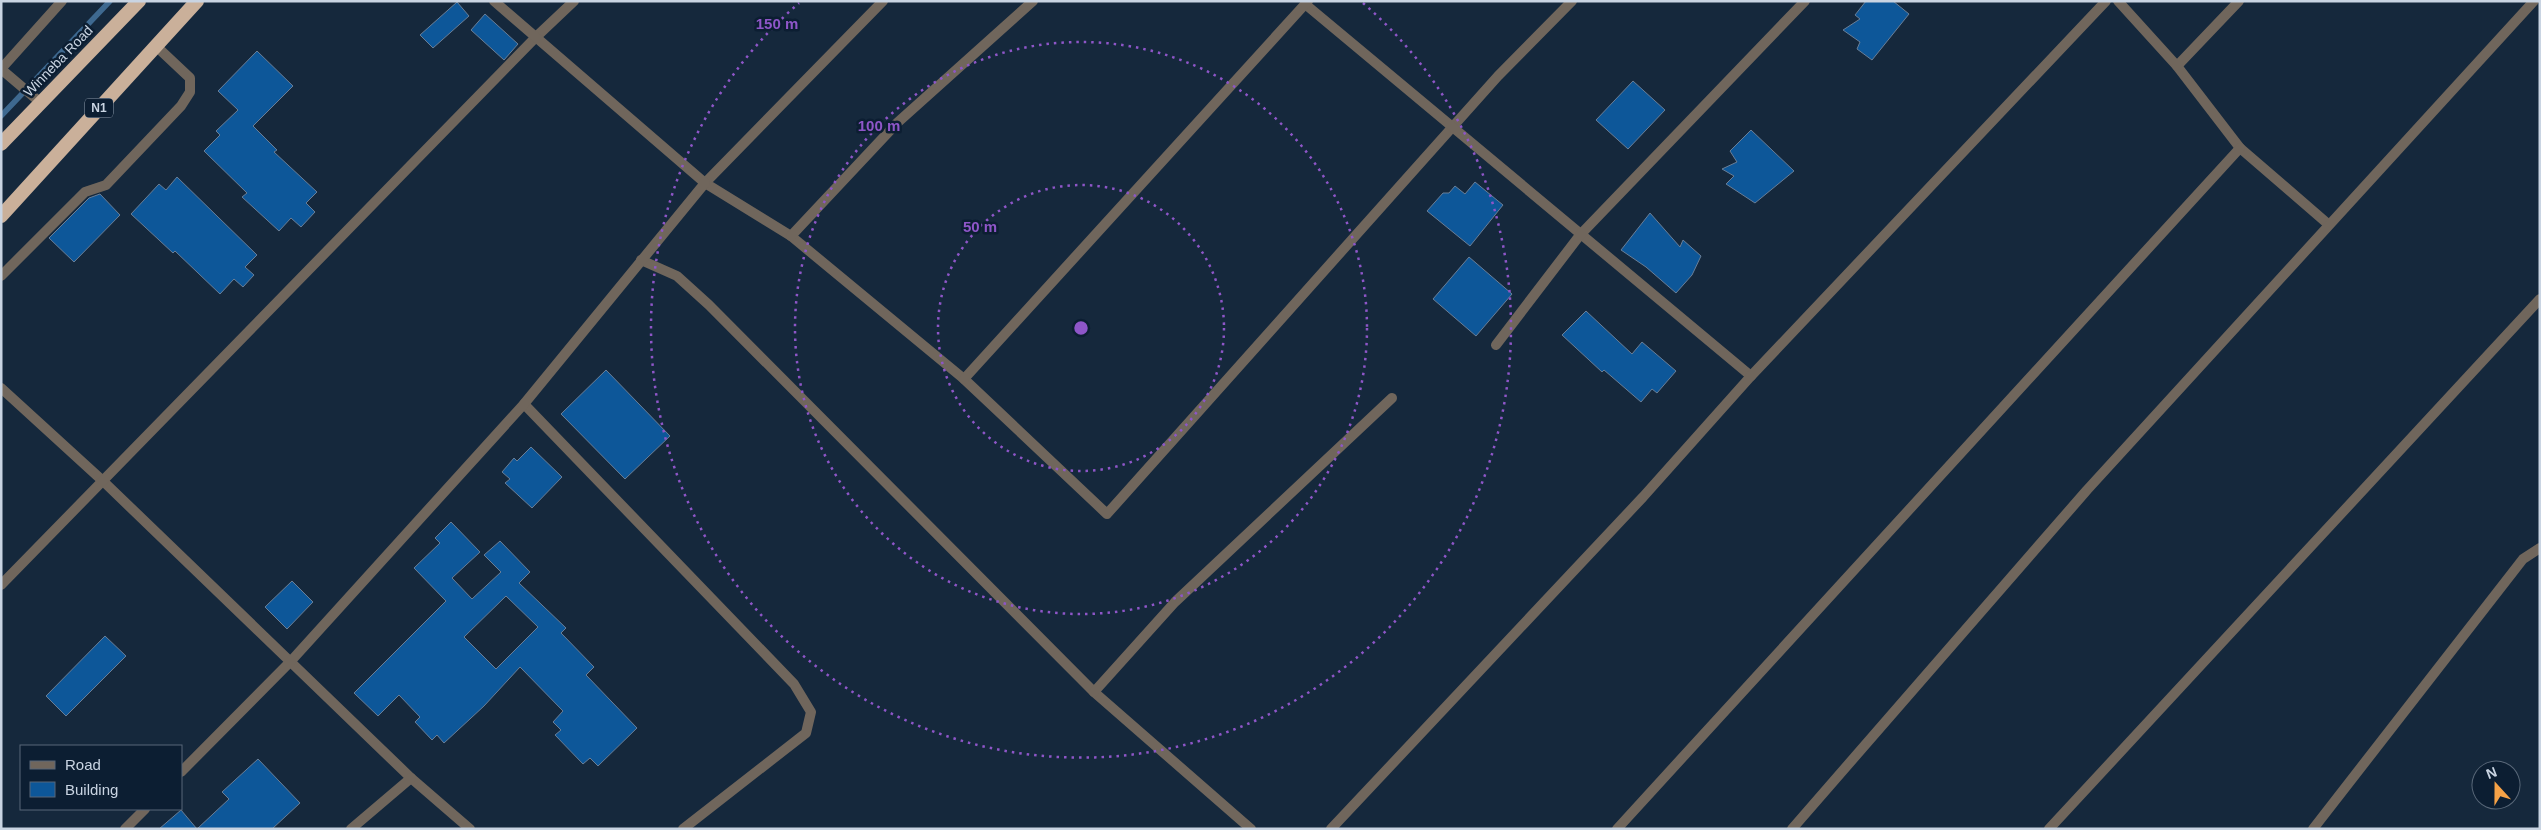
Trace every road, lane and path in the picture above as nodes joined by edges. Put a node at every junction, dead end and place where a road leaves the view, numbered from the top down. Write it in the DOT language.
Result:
graph roads {
  1 [pos="62,1"];
  2 [pos="198,1"];
  3 [pos="494,1"];
  4 [pos="574,1"];
  5 [pos="883,1"];
  6 [pos="1033,1"];
  7 [pos="1572,1"];
  8 [pos="1805,1"];
  9 [pos="2106,1"];
  10 [pos="2118,1"];
  11 [pos="2239,1"];
  12 [pos="2534,1"];
  13 [pos="138,2"];
  14 [pos="1306,3"];
  15 [pos="536,37"];
  16 [pos="156,46"];
  17 [pos="2177,66"];
  18 [pos="1,69"];
  19 [pos="41,103"];
  20 [pos="1453,126"];
  21 [pos="1,144"];
  22 [pos="2240,148"];
  23 [pos="705,183"];
  24 [pos="1,216"];
  25 [pos="2328,224"];
  26 [pos="1580,235"];
  27 [pos="791,236"];
  28 [pos="641,260"];
  29 [pos="1,276"];
  30 [pos="2540,299"];
  31 [pos="1496,345"];
  32 [pos="1751,376"];
  33 [pos="964,379"];
  34 [pos="1,388"];
  35 [pos="1392,398"];
  36 [pos="524,404"];
  37 [pos="104,482"];
  38 [pos="2540,548"];
  39 [pos="1,585"];
  40 [pos="291,661"];
  41 [pos="1094,692"];
  42 [pos="182,771"];
  43 [pos="411,778"];
  44 [pos="144,810"];
  45 [pos="125,829"];
  46 [pos="351,829"];
  47 [pos="470,829"];
  48 [pos="683,829"];
  49 [pos="1251,829"];
  50 [pos="1331,829"];
  51 [pos="1617,829"];
  52 [pos="1792,829"];
  53 [pos="2049,829"];
  54 [pos="2313,829"];
  1 -- 18 [label="street"];
  2 -- 16 [label="highway, N1"];
  3 -- 15 [label="street"];
  4 -- 15 [label="street"];
  5 -- 23 [label="street"];
  6 -- 27 [label="street"];
  7 -- 20 [label="street"];
  8 -- 26 [label="street"];
  9 -- 32 [label="street"];
  10 -- 17 [label="street"];
  11 -- 17 [label="street"];
  12 -- 25 [label="street"];
  13 -- 19 [label="highway, Winneba Road"];
  14 -- 20 [label="street"];
  14 -- 33 [label="street"];
  15 -- 23 [label="street"];
  15 -- 37 [label="street"];
  16 -- 24 [label="highway, N1"];
  16 -- 29 [label="street"];
  17 -- 22 [label="street"];
  18 -- 19 [label="street"];
  19 -- 21 [label="highway, Winneba Road"];
  20 -- 26 [label="street"];
  20 -- 33 [label="street"];
  22 -- 25 [label="street"];
  22 -- 51 [label="street"];
  23 -- 27 [label="street"];
  23 -- 28 [label="street"];
  25 -- 52 [label="street"];
  26 -- 31 [label="street"];
  26 -- 32 [label="street"];
  27 -- 33 [label="street"];
  28 -- 36 [label="street"];
  28 -- 41 [label="street"];
  30 -- 53 [label="street"];
  32 -- 50 [label="street"];
  34 -- 37 [label="street"];
  35 -- 41 [label="street"];
  36 -- 40 [label="street"];
  36 -- 48 [label="street"];
  37 -- 39 [label="street"];
  37 -- 40 [label="street"];
  38 -- 54 [label="street"];
  40 -- 42 [label="street"];
  40 -- 43 [label="street"];
  41 -- 49 [label="street"];
  43 -- 46 [label="street"];
  43 -- 47 [label="street"];
  44 -- 45 [label="street"];
}
